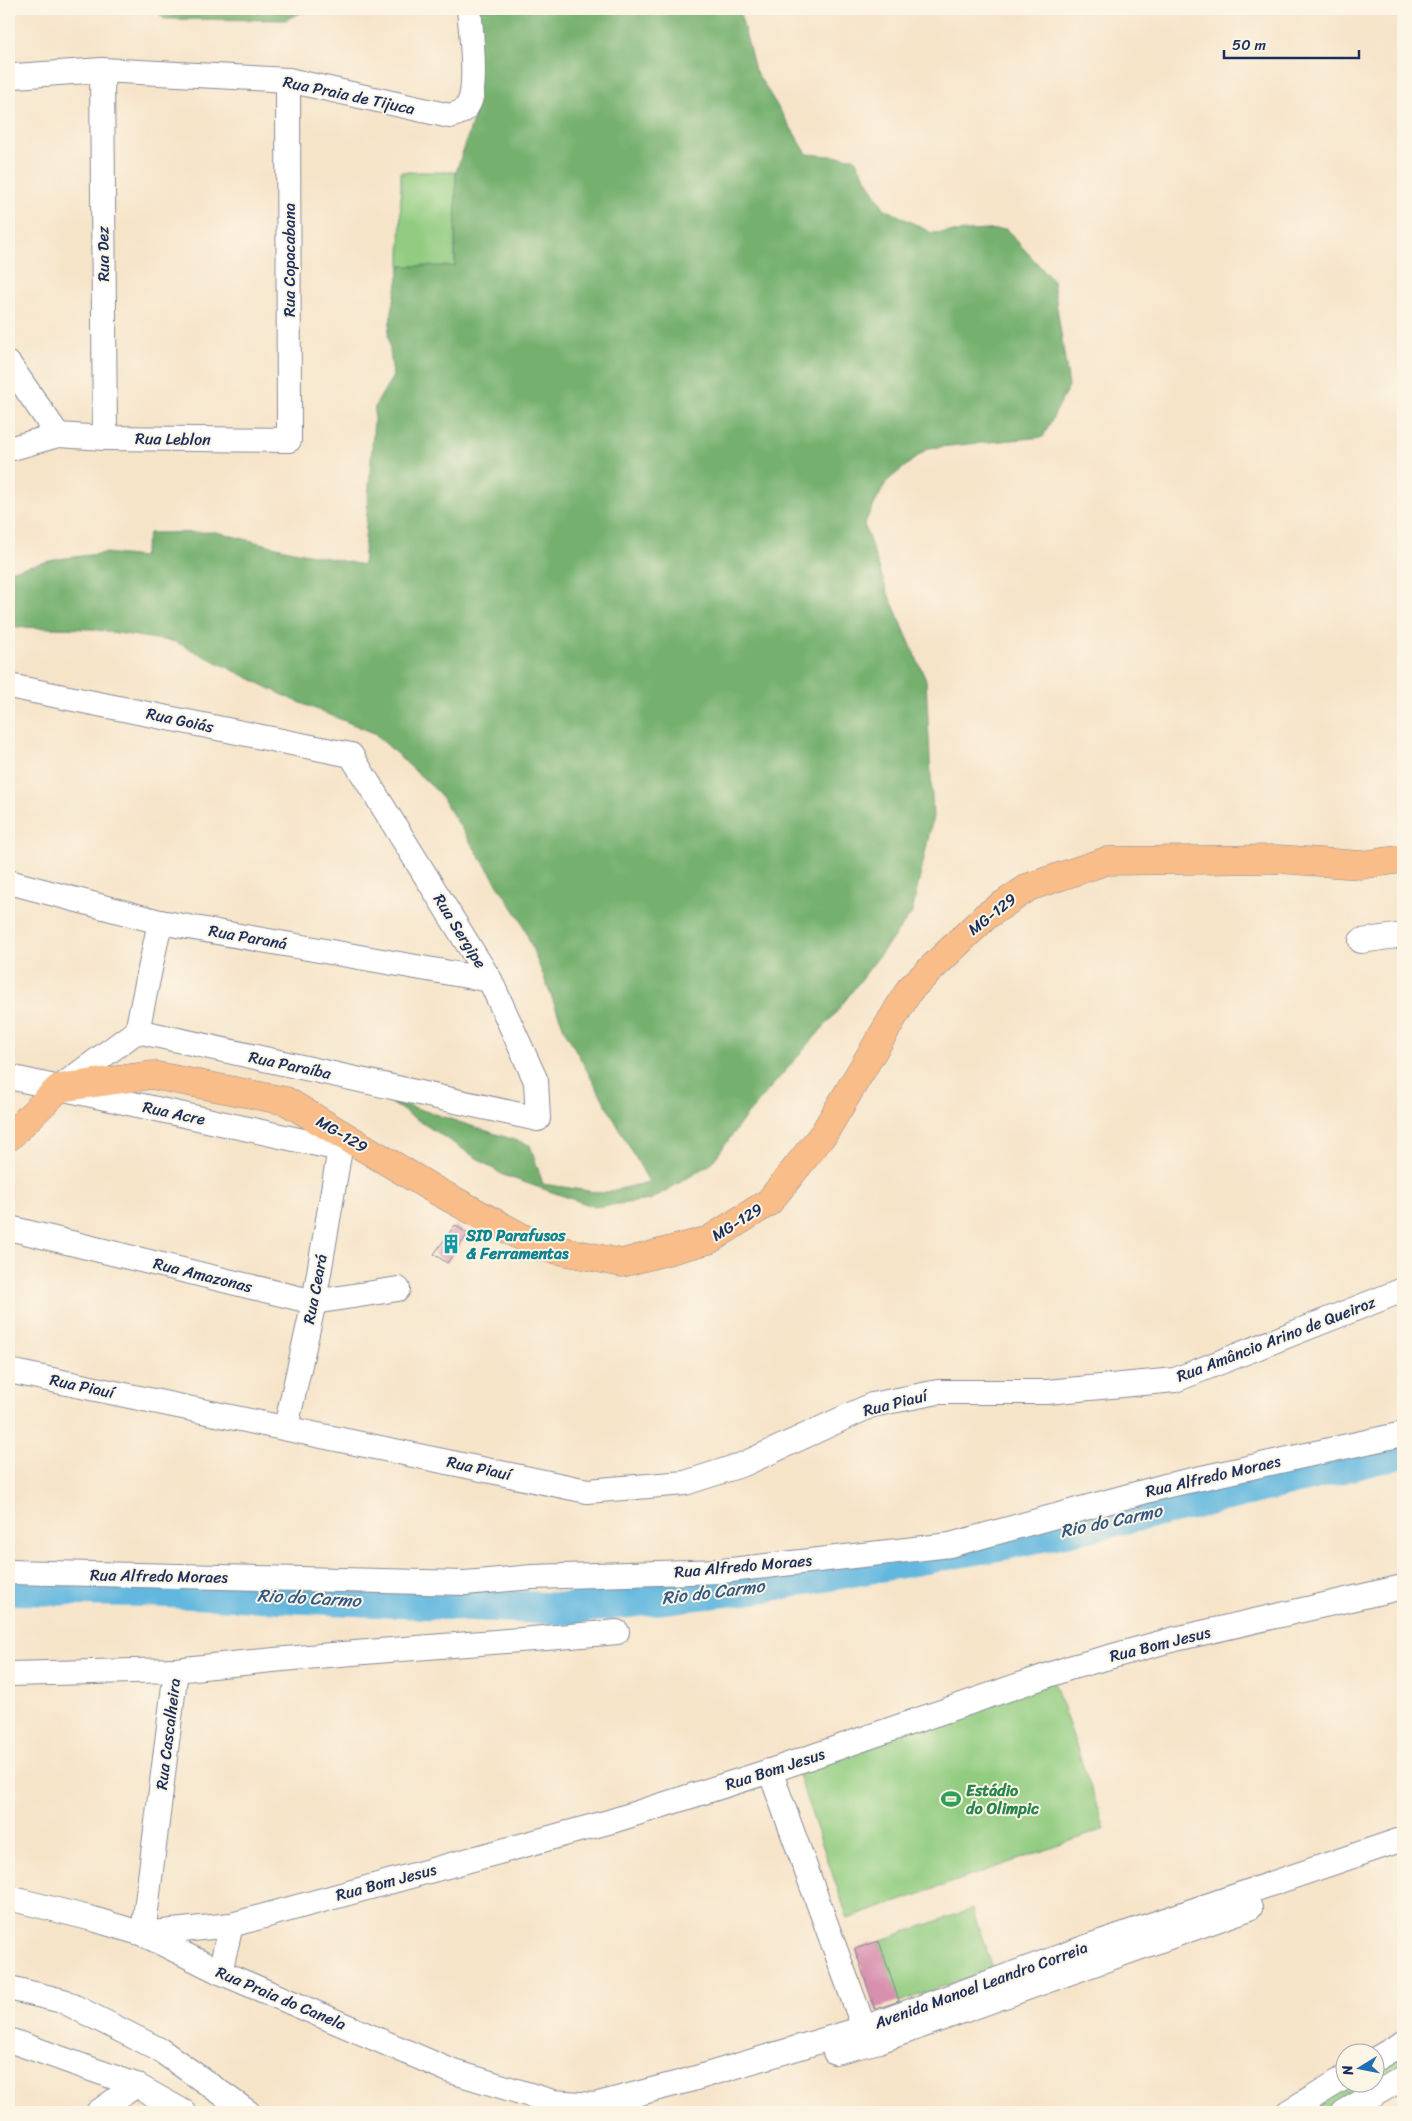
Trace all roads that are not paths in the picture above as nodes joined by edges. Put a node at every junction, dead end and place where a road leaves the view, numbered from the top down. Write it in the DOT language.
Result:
graph roads {
  1 [pos="469,9"];
  2 [pos="102,70"];
  3 [pos="9,75"];
  4 [pos="288,80"];
  5 [pos="9,364"];
  6 [pos="58,435"];
  7 [pos="105,438"];
  8 [pos="289,440"];
  9 [pos="9,449"];
  10 [pos="9,686"];
  11 [pos="351,755"];
  12 [pos="1403,859"];
  13 [pos="9,882"];
  14 [pos="160,922"];
  15 [pos="1403,935"];
  16 [pos="1361,941"];
  17 [pos="490,980"];
  18 [pos="137,1031"];
  19 [pos="9,1077"];
  20 [pos="59,1088"];
  21 [pos="538,1119"];
  22 [pos="9,1137"];
  23 [pos="340,1150"];
  24 [pos="9,1228"];
  25 [pos="398,1289"];
  26 [pos="1403,1290"];
  27 [pos="314,1302"];
  28 [pos="9,1371"];
  29 [pos="938,1392"];
  30 [pos="286,1427"];
  31 [pos="1403,1434"];
  32 [pos="9,1572"];
  33 [pos="1403,1587"];
  34 [pos="617,1632"];
  35 [pos="176,1670"];
  36 [pos="9,1674"];
  37 [pos="770,1772"];
  38 [pos="1403,1839"];
  39 [pos="1403,1853"];
  40 [pos="9,1898"];
  41 [pos="231,1925"];
  42 [pos="143,1934"];
  43 [pos="220,1972"];
  44 [pos="9,1988"];
  45 [pos="864,2028"];
  46 [pos="9,2040"];
  47 [pos="1403,2043"];
  48 [pos="1384,2054"];
  49 [pos="1403,2078"];
  50 [pos="1334,2084"];
  51 [pos="136,2085"];
  52 [pos="556,2107"];
  53 [pos="593,2110"];
  54 [pos="98,2112"];
  55 [pos="184,2112"];
  56 [pos="248,2112"];
  57 [pos="1288,2112"];
  58 [pos="1344,2112"];
  1 -- 4 [label="street, Rua Praia de Tijuca"];
  2 -- 3 [label="street, Rua Praia de Tijuca"];
  2 -- 4 [label="street, Rua Praia de Tijuca"];
  2 -- 7 [label="street, Rua Dez"];
  4 -- 8 [label="street, Rua Copacabana"];
  5 -- 6 [label="street"];
  6 -- 7 [label="street, Rua Leblon"];
  6 -- 9 [label="street, Rua Leblon"];
  7 -- 8 [label="street, Rua Leblon"];
  10 -- 11 [label="street, Rua Goiás"];
  11 -- 17 [label="street, Rua Sergipe"];
  12 -- 20 [label="main road, MG-129 / MG-129"];
  13 -- 14 [label="street, Rua Paraná"];
  14 -- 17 [label="street, Rua Paraná"];
  14 -- 18 [label="street"];
  15 -- 16 [label="street"];
  17 -- 21 [label="street, Rua Sergipe"];
  18 -- 20 [label="street"];
  18 -- 21 [label="street, Rua Paraíba"];
  19 -- 20 [label="street, Rua Acre"];
  20 -- 22 [label="main road"];
  20 -- 23 [label="street, Rua Acre"];
  23 -- 27 [label="street, Rua Ceará"];
  24 -- 27 [label="street, Rua Amazonas"];
  25 -- 27 [label="street, Rua Amazonas"];
  26 -- 29 [label="street, Rua Amâncio Arino de Queiroz"];
  27 -- 30 [label="street, Rua Ceará"];
  28 -- 30 [label="street, Rua Piauí"];
  29 -- 30 [label="street, Rua Piauí"];
  31 -- 32 [label="street, Rua Alfredo Moraes"];
  33 -- 37 [label="street, Rua Bom Jesus"];
  34 -- 35 [label="street"];
  35 -- 36 [label="street, Rua Cascalheira"];
  35 -- 42 [label="street, Rua Cascalheira"];
  37 -- 41 [label="street, Rua Bom Jesus"];
  37 -- 45 [label="street"];
  38 -- 45 [label="street, Avenida Manoel Leandro Correia"];
  39 -- 53 [label="street"];
  40 -- 42 [label="street, Rua Praia do Canela"];
  41 -- 42 [label="street, Rua Bom Jesus"];
  41 -- 43 [label="street"];
  42 -- 43 [label="street, Rua Praia do Canela"];
  43 -- 52 [label="street, Rua Praia do Canela"];
  44 -- 56 [label="street"];
  45 -- 53 [label="street, Avenida Manoel Leandro Correia"];
  46 -- 51 [label="street"];
  47 -- 48 [label="street"];
  49 -- 58 [label="street"];
  50 -- 57 [label="street"];
  51 -- 54 [label="street"];
  51 -- 55 [label="street"];
  52 -- 53 [label="street, Avenida Manoel Leandro Correia"];
}
